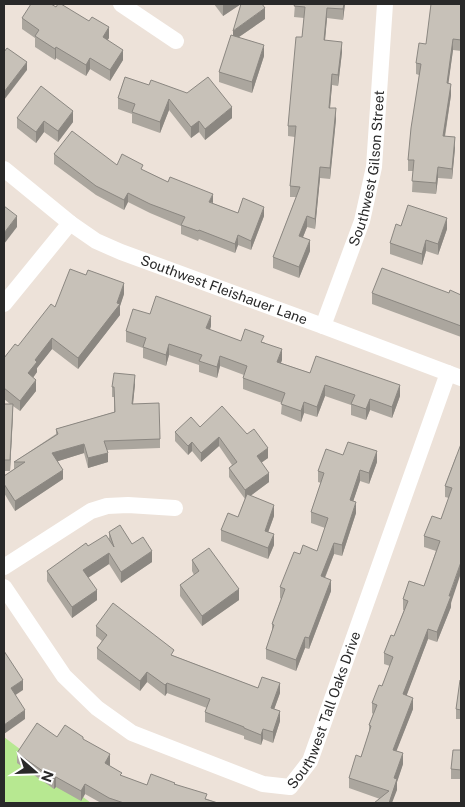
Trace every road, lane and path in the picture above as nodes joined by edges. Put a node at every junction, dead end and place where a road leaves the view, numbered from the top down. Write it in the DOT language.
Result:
graph roads {
  1 [pos="122,4"];
  2 [pos="385,4"];
  3 [pos="176,41"];
  4 [pos="4,169"];
  5 [pos="70,223"];
  6 [pos="4,304"];
  7 [pos="324,326"];
  8 [pos="454,376"];
  9 [pos="175,508"];
  10 [pos="4,567"];
  11 [pos="4,587"];
  1 -- 3 [label="street"];
  2 -- 7 [label="street, Southwest Gilson Street"];
  4 -- 5 [label="street, Southwest Fleishauer Lane"];
  5 -- 6 [label="street"];
  5 -- 7 [label="street, Southwest Fleishauer Lane"];
  7 -- 8 [label="street, Southwest Fleishauer Lane"];
  8 -- 11 [label="street, Southwest Tall Oaks Drive"];
  9 -- 10 [label="street"];
}
